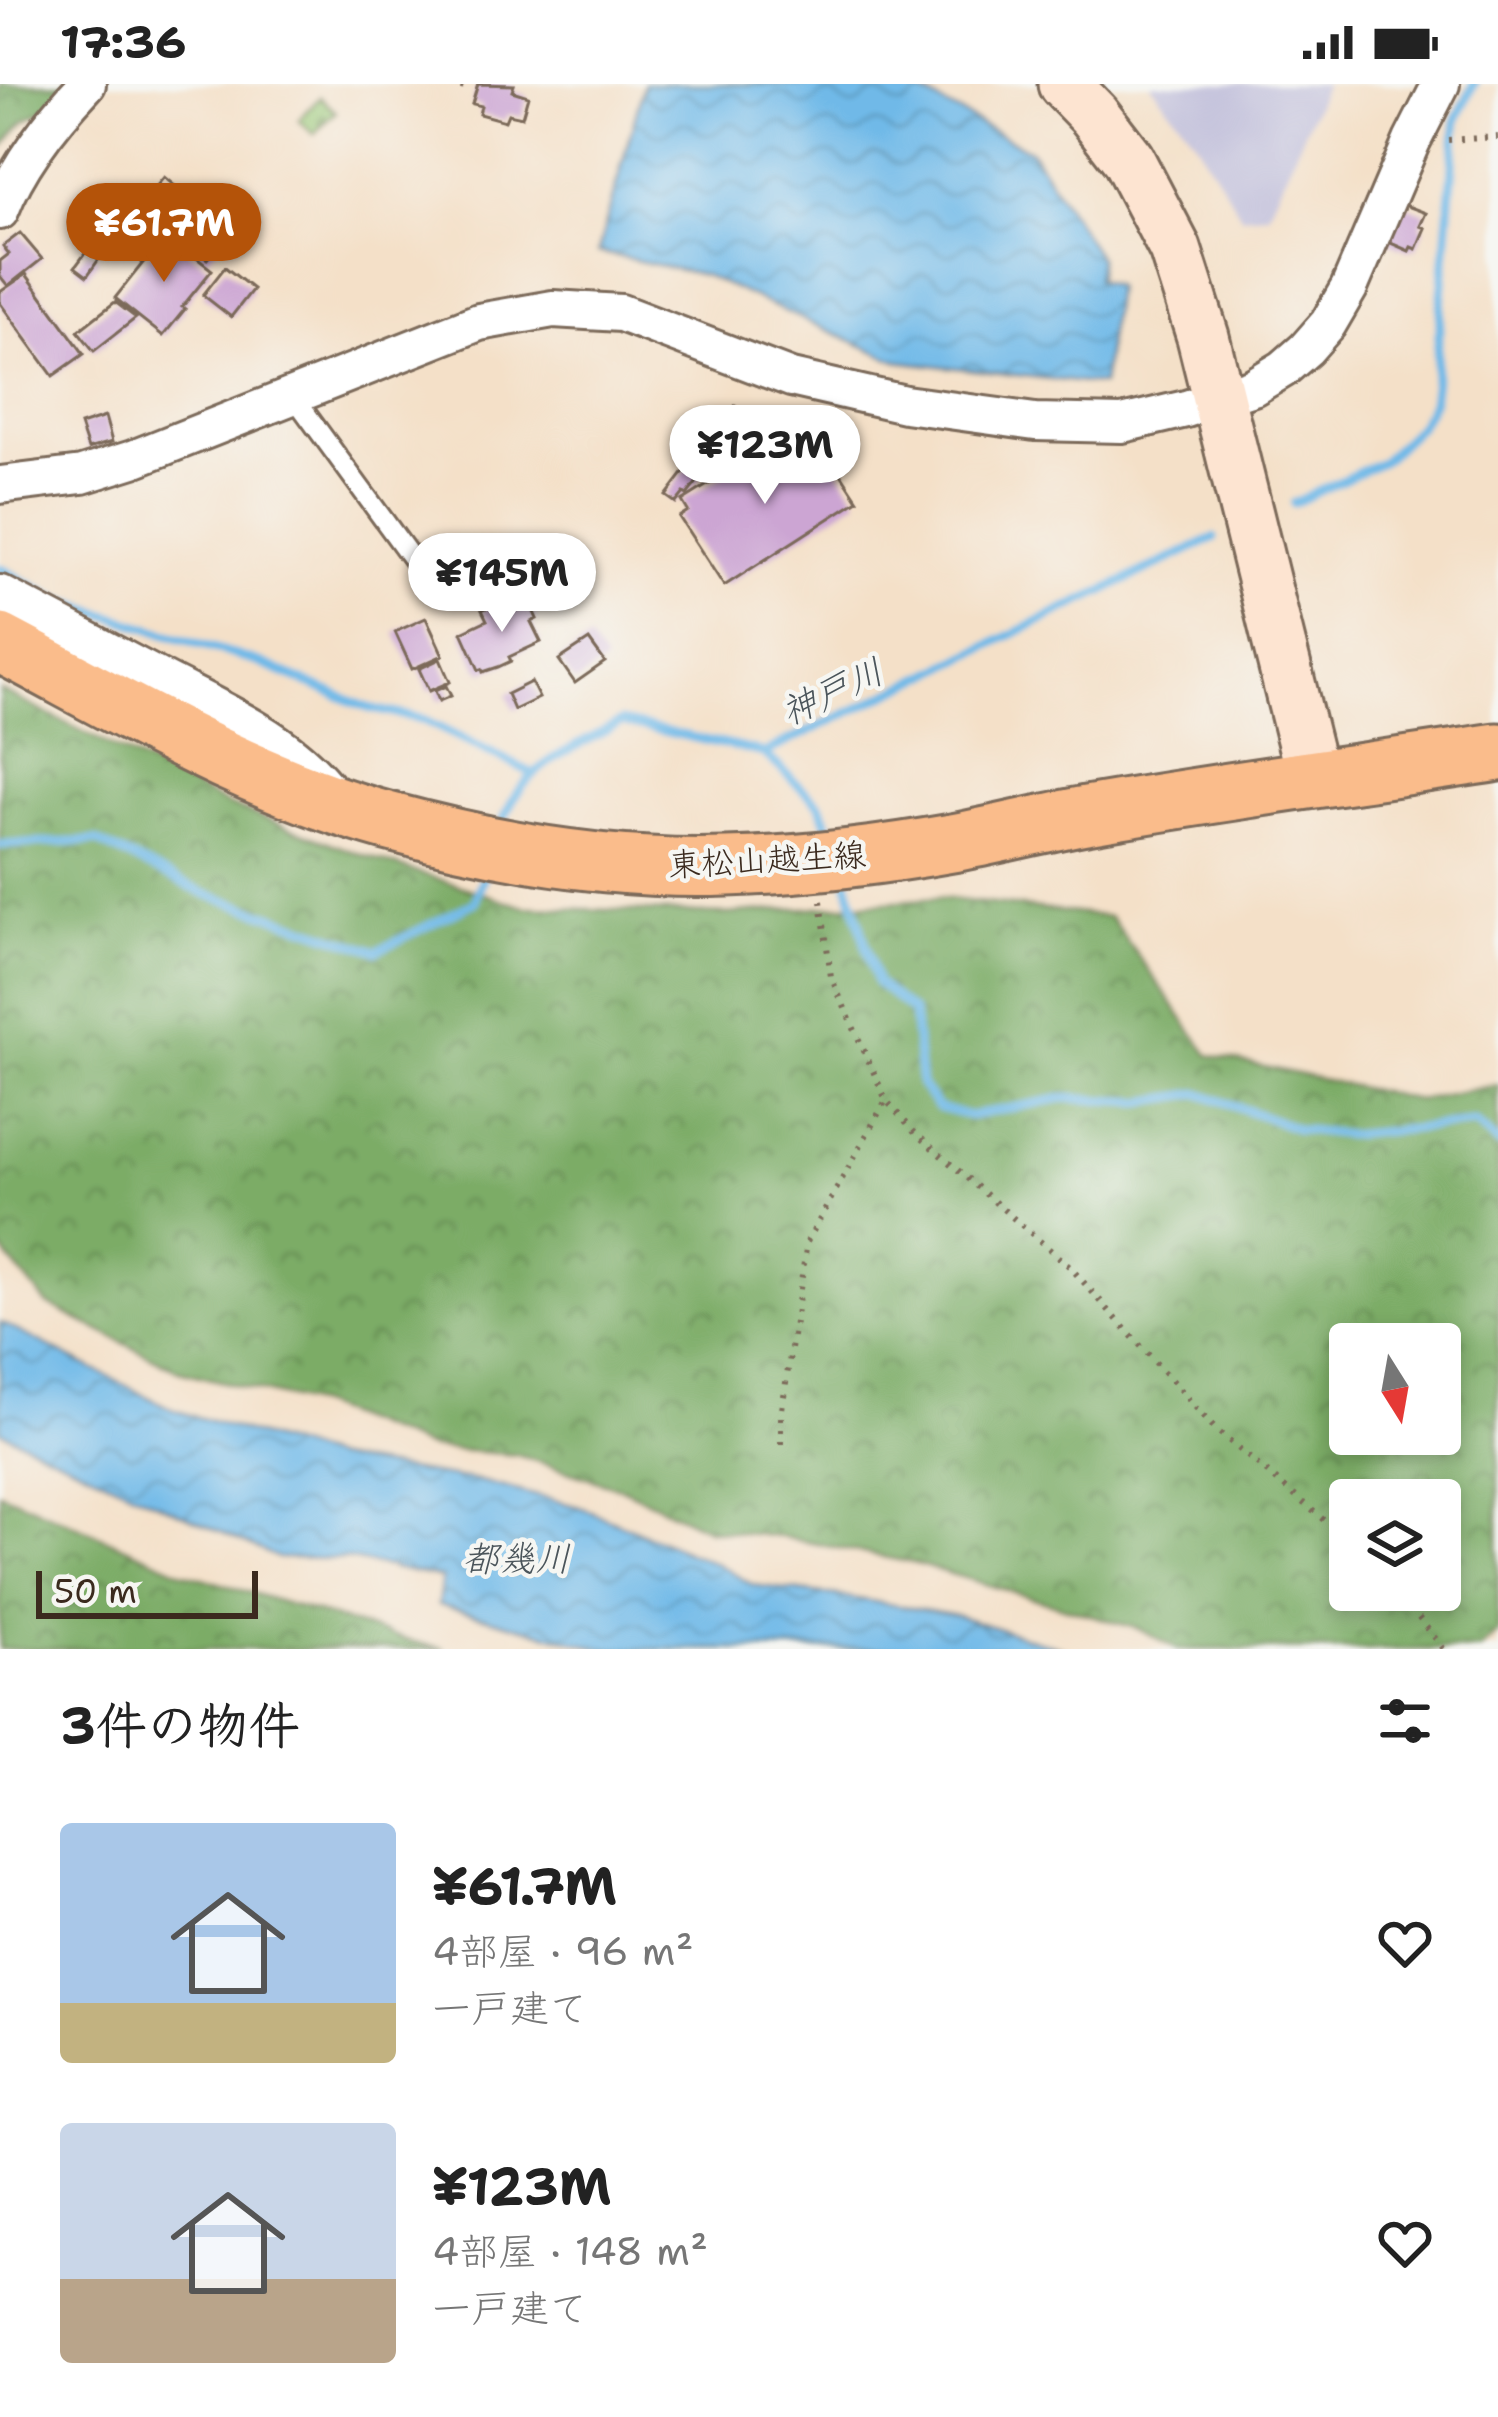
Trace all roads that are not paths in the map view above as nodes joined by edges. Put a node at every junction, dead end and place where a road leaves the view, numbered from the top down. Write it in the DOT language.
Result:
graph roads {
  1 [pos="87,84"];
  2 [pos="1064,84"];
  3 [pos="1441,84"];
  4 [pos="0,211"];
  5 [pos="294,397"];
  6 [pos="1219,400"];
  7 [pos="0,485"];
  8 [pos="432,586"];
  9 [pos="0,594"];
  10 [pos="0,643"];
  11 [pos="1498,752"];
  12 [pos="1312,780"];
  13 [pos="340,806"];
  1 -- 4 [label="street"];
  2 -- 6 [label="street"];
  3 -- 6 [label="street"];
  5 -- 6 [label="street"];
  5 -- 7 [label="street"];
  5 -- 8 [label="lane"];
  6 -- 12 [label="street"];
  9 -- 13 [label="street"];
  10 -- 13 [label="main road, 東松山越生線"];
  11 -- 12 [label="main road, 東松山越生線"];
  12 -- 13 [label="main road, 東松山越生線"];
}
